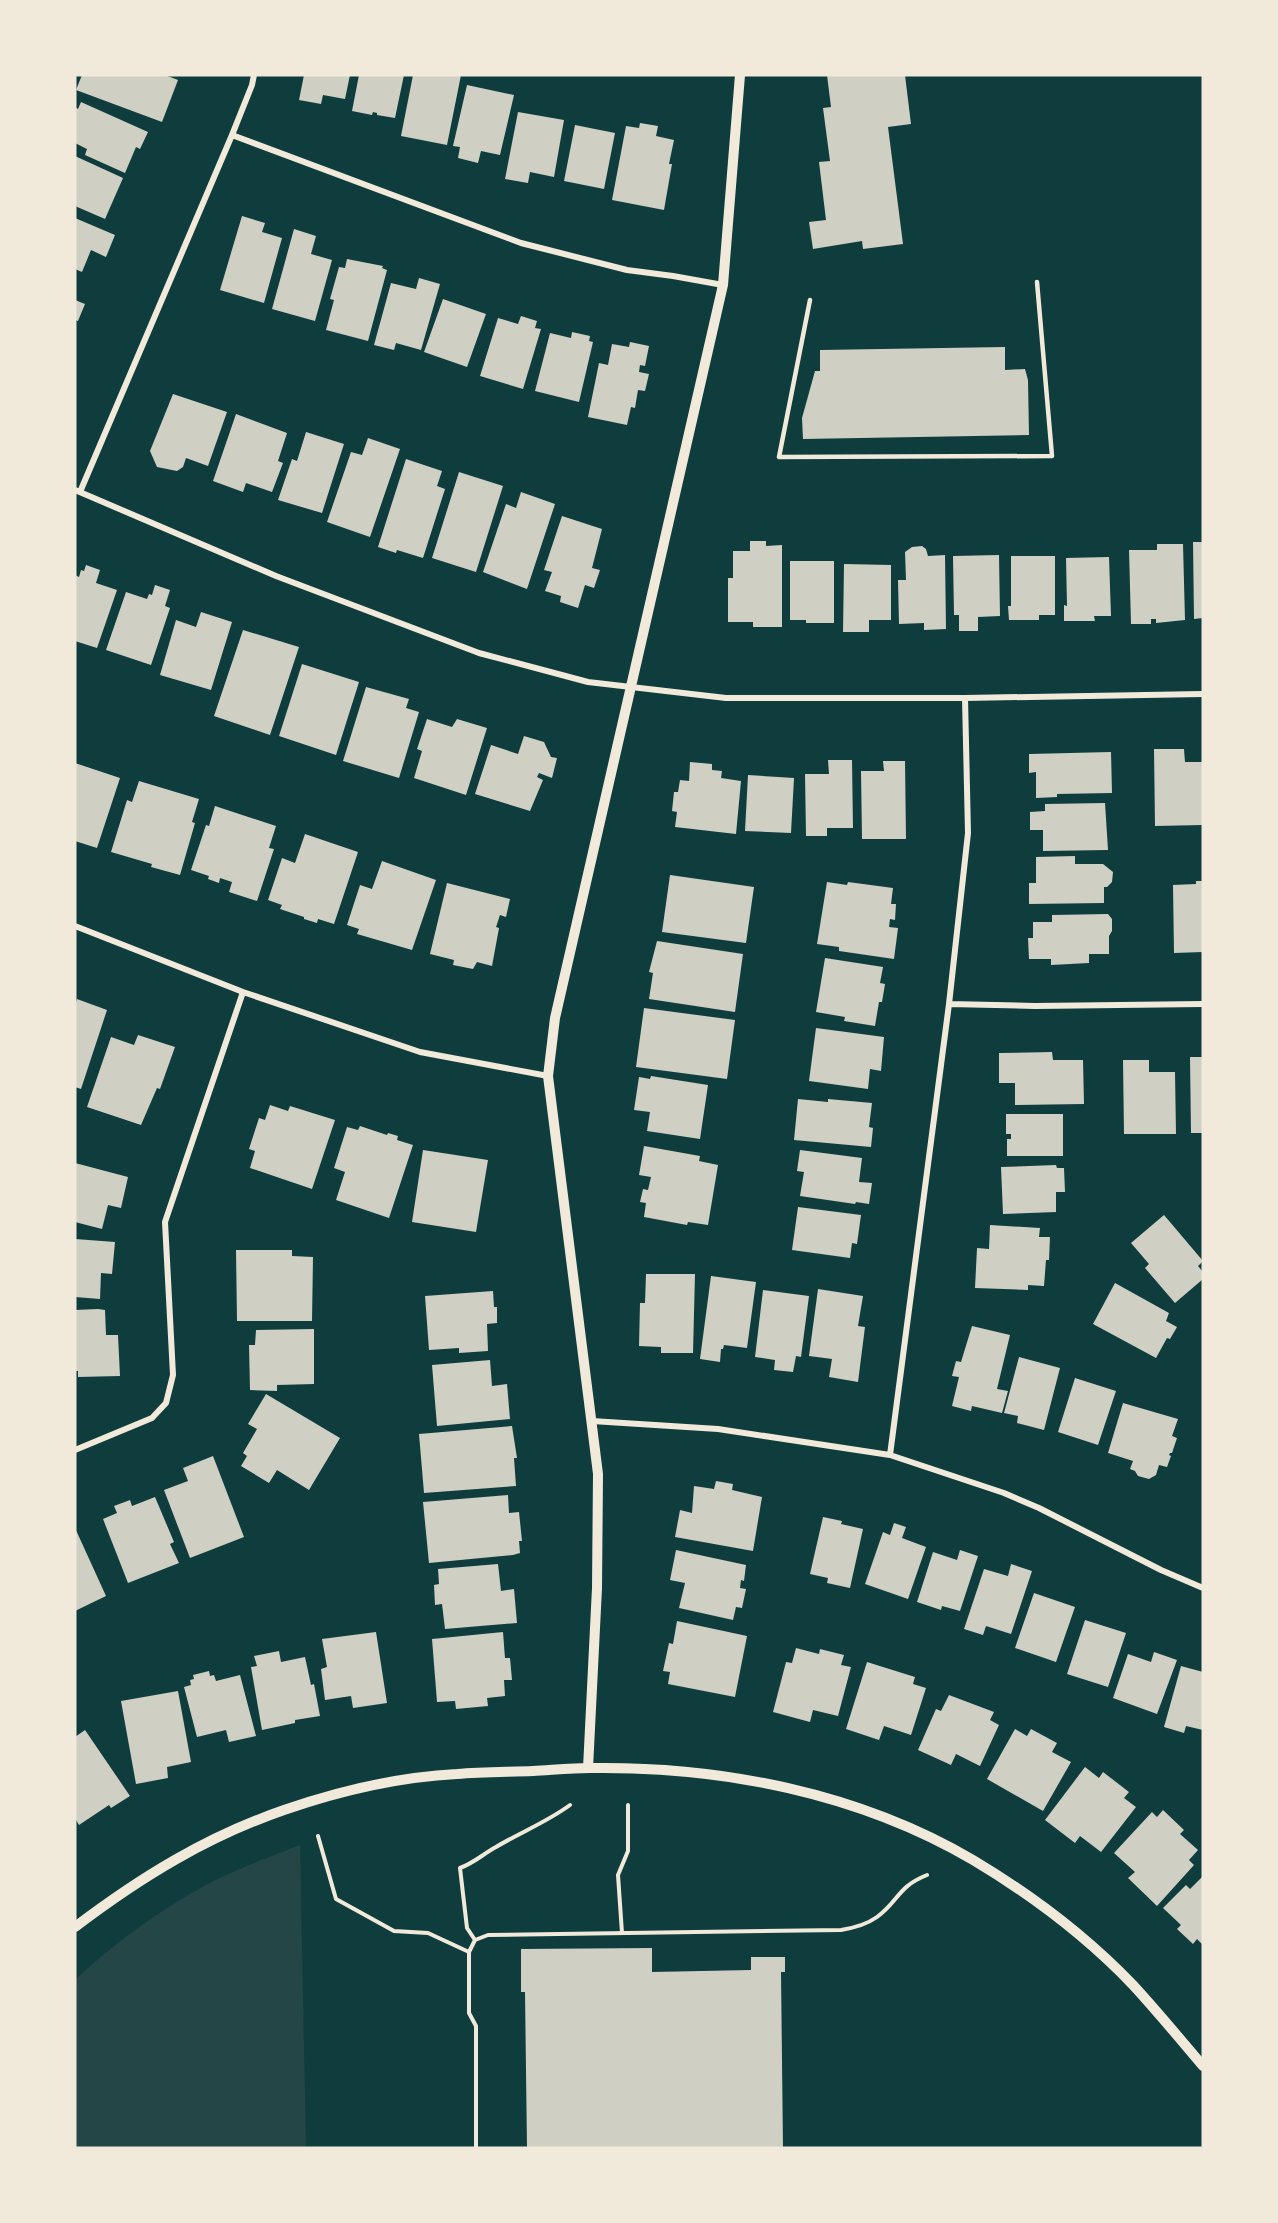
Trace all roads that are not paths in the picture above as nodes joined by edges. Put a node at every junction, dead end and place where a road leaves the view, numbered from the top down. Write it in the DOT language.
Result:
graph roads {
  1 [pos="254,75"];
  2 [pos="740,75"];
  3 [pos="232,135"];
  4 [pos="1037,282"];
  5 [pos="723,285"];
  6 [pos="810,300"];
  7 [pos="77,491"];
  8 [pos="631,688"];
  9 [pos="1203,694"];
  10 [pos="965,698"];
  11 [pos="75,926"];
  12 [pos="243,992"];
  13 [pos="1203,1004"];
  14 [pos="950,1005"];
  15 [pos="548,1076"];
  16 [pos="592,1421"];
  17 [pos="75,1450"];
  18 [pos="890,1455"];
  19 [pos="1203,1588"];
  20 [pos="588,1768"];
  21 [pos="75,1927"];
  22 [pos="1203,2066"];
  1 -- 3 [label="street"];
  2 -- 5 [label="street"];
  3 -- 5 [label="street"];
  3 -- 7 [label="street"];
  4 -- 6 [label="lane"];
  5 -- 8 [label="street"];
  7 -- 8 [label="street"];
  8 -- 10 [label="street"];
  8 -- 15 [label="street"];
  9 -- 10 [label="street"];
  10 -- 14 [label="street"];
  11 -- 12 [label="street"];
  12 -- 15 [label="street"];
  12 -- 17 [label="street"];
  13 -- 14 [label="street"];
  14 -- 18 [label="street"];
  15 -- 16 [label="street"];
  16 -- 18 [label="street"];
  16 -- 20 [label="street"];
  18 -- 19 [label="street"];
  20 -- 21 [label="street"];
  20 -- 22 [label="street"];
}
